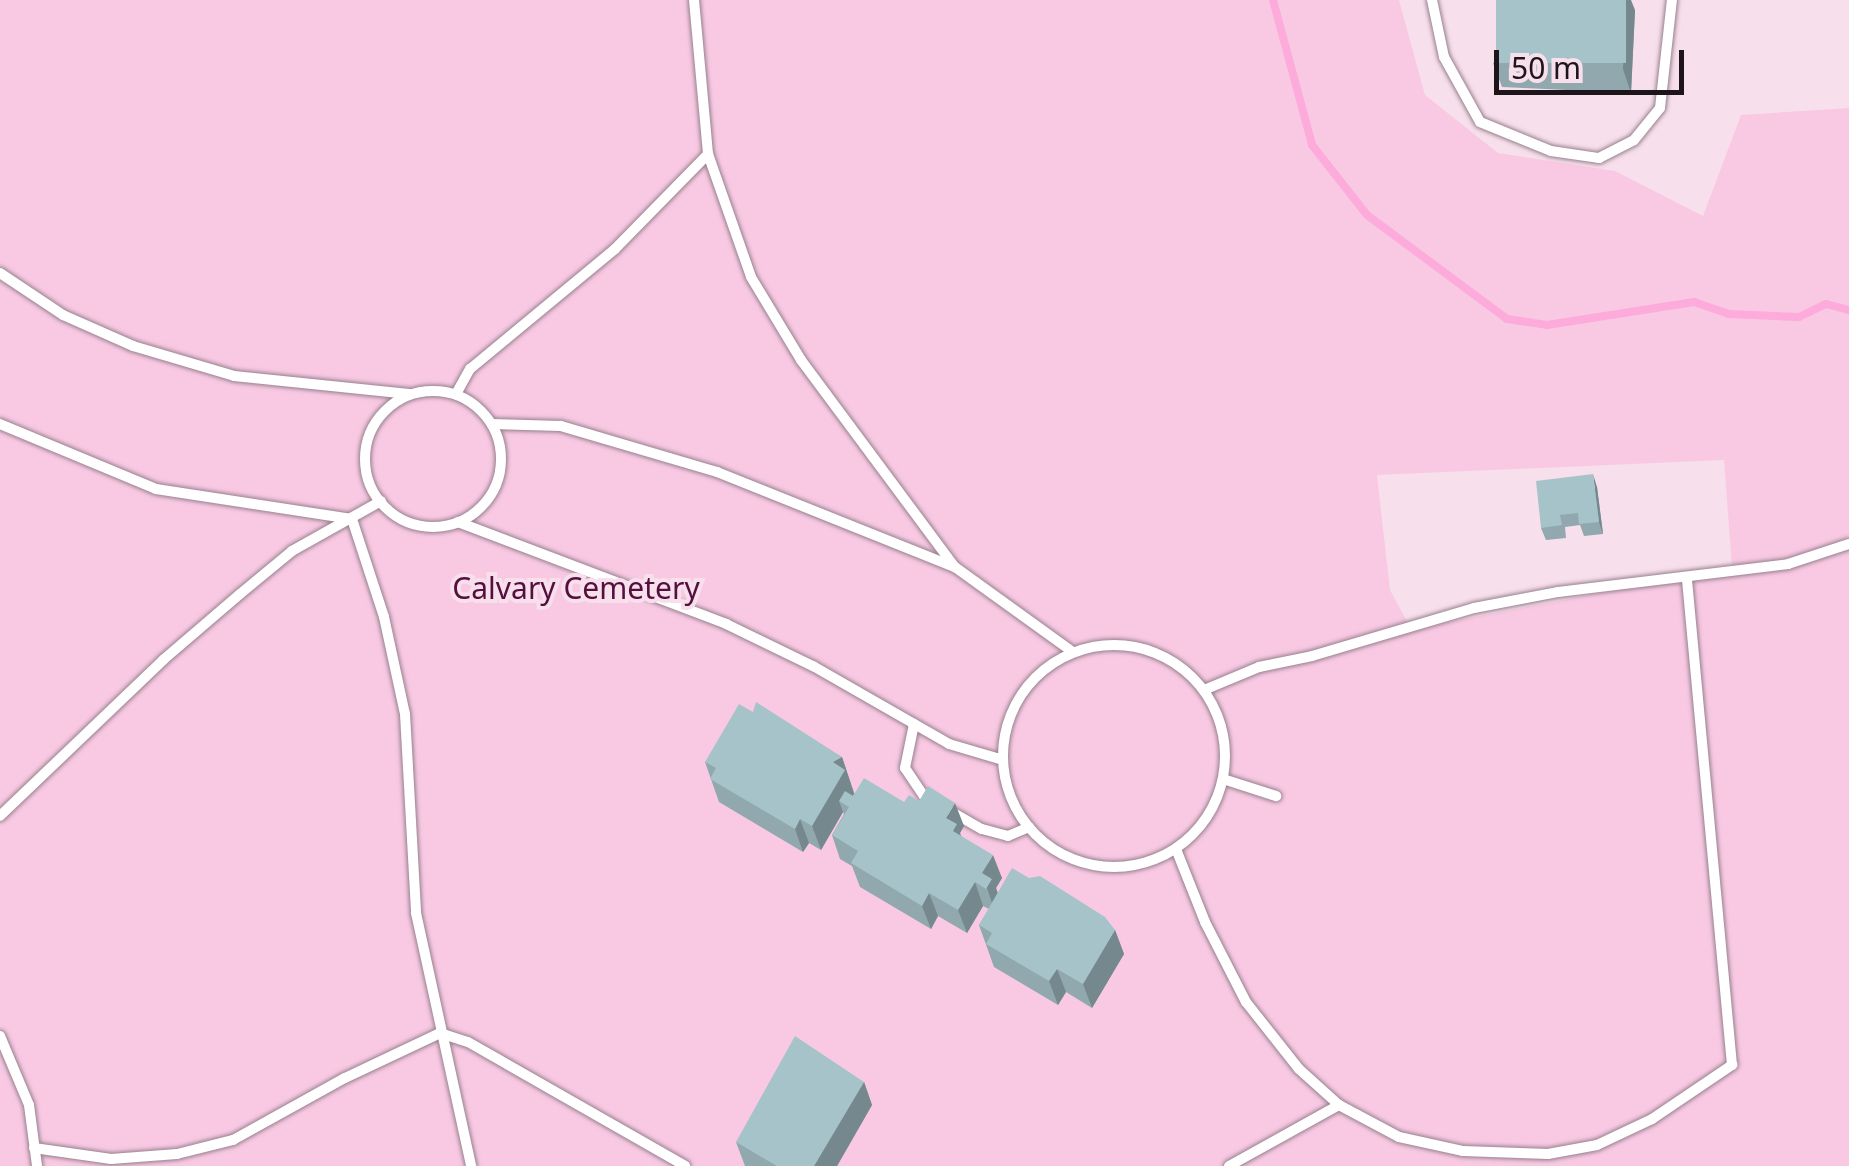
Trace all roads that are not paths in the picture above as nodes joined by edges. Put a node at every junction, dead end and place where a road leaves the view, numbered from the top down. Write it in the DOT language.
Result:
graph roads {
  1 [pos="695,0"];
  2 [pos="1432,0"];
  3 [pos="1672,0"];
  4 [pos="708,154"];
  5 [pos="0,273"];
  6 [pos="410,394"];
  7 [pos="456,394"];
  8 [pos="0,424"];
  9 [pos="492,424"];
  10 [pos="381,502"];
  11 [pos="352,519"];
  12 [pos="458,522"];
  13 [pos="1849,544"];
  14 [pos="955,567"];
  15 [pos="1687,577"];
  16 [pos="1073,652"];
  17 [pos="1204,690"];
  18 [pos="914,724"];
  19 [pos="1004,760"];
  20 [pos="1224,779"];
  21 [pos="1276,796"];
  22 [pos="0,816"];
  23 [pos="1029,828"];
  24 [pos="1176,849"];
  25 [pos="440,1032"];
  26 [pos="0,1036"];
  27 [pos="1339,1105"];
  28 [pos="34,1148"];
  29 [pos="37,1166"];
  30 [pos="471,1166"];
  31 [pos="685,1166"];
  32 [pos="1229,1166"];
  1 -- 4 [label="lane"];
  2 -- 3 [label="lane"];
  4 -- 7 [label="lane"];
  4 -- 14 [label="lane"];
  5 -- 6 [label="lane"];
  6 -- 7 [label="lane"];
  6 -- 10 [label="lane"];
  7 -- 9 [label="lane"];
  8 -- 11 [label="lane"];
  9 -- 12 [label="lane"];
  9 -- 14 [label="lane"];
  10 -- 11 [label="lane"];
  10 -- 12 [label="lane"];
  11 -- 22 [label="lane"];
  11 -- 25 [label="lane"];
  12 -- 18 [label="lane"];
  13 -- 15 [label="lane"];
  14 -- 16 [label="lane"];
  15 -- 17 [label="lane"];
  15 -- 27 [label="lane"];
  16 -- 17 [label="lane"];
  16 -- 19 [label="lane"];
  17 -- 20 [label="lane"];
  18 -- 19 [label="lane"];
  18 -- 23 [label="lane"];
  19 -- 23 [label="lane"];
  20 -- 21 [label="lane"];
  20 -- 24 [label="lane"];
  23 -- 24 [label="lane"];
  24 -- 27 [label="lane"];
  25 -- 28 [label="lane"];
  25 -- 30 [label="lane"];
  25 -- 31 [label="lane"];
  26 -- 28 [label="lane"];
  27 -- 32 [label="lane"];
  28 -- 29 [label="lane"];
}
